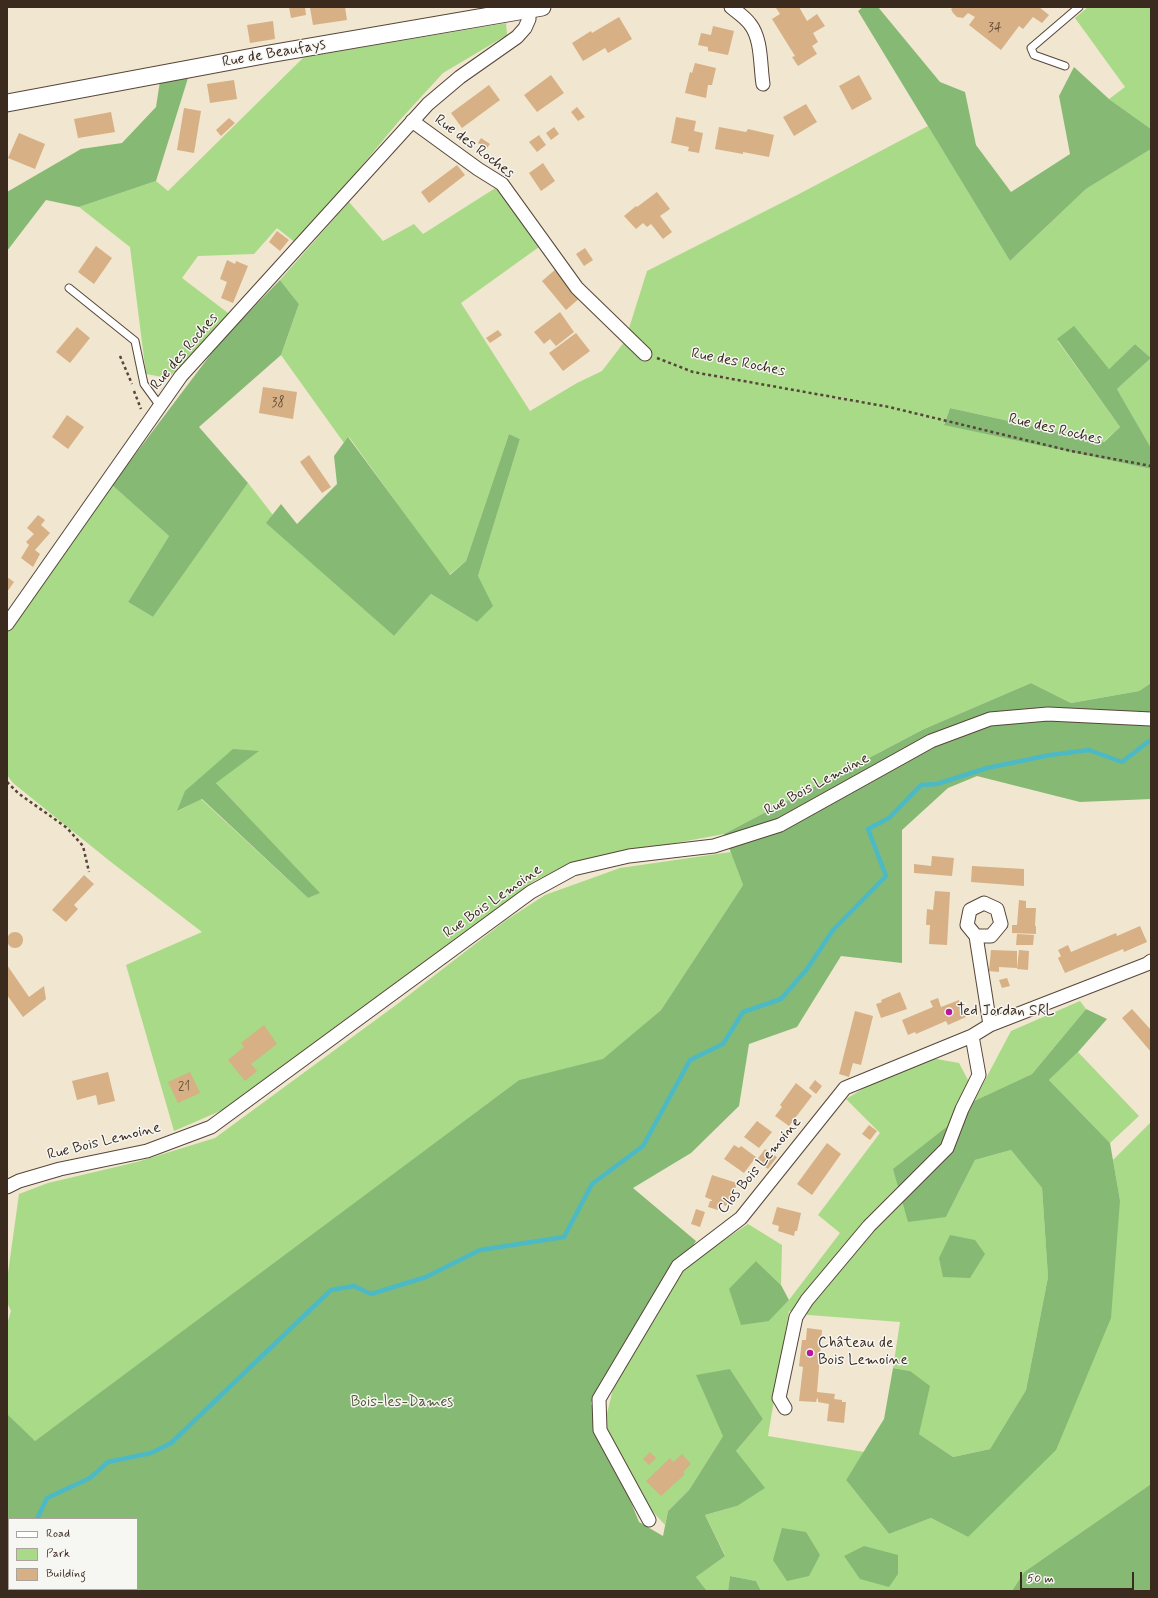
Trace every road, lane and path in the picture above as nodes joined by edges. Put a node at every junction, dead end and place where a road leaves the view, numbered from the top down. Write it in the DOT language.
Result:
graph roads {
  1 [pos="731,7"];
  2 [pos="1079,7"];
  3 [pos="536,8"];
  4 [pos="1065,66"];
  5 [pos="763,84"];
  6 [pos="7,103"];
  7 [pos="412,120"];
  8 [pos="69,288"];
  9 [pos="645,354"];
  10 [pos="160,406"];
  11 [pos="1151,466"];
  12 [pos="7,624"];
  13 [pos="1151,719"];
  14 [pos="7,782"];
  15 [pos="89,872"];
  16 [pos="976,936"];
  17 [pos="1151,961"];
  18 [pos="990,1025"];
  19 [pos="972,1036"];
  20 [pos="7,1187"];
  21 [pos="785,1408"];
  22 [pos="649,1520"];
  1 -- 5 [label="street"];
  2 -- 4 [label="lane"];
  3 -- 6 [label="street, Rue de Beaufays"];
  3 -- 7 [label="street, Rue des Roches"];
  7 -- 9 [label="street, Rue des Roches"];
  7 -- 10 [label="street, Rue des Roches"];
  8 -- 10 [label="lane"];
  9 -- 11 [label="path, Rue des Roches"];
  10 -- 12 [label="street, Rue des Roches"];
  13 -- 20 [label="street, Rue Bois Lemoine"];
  14 -- 15 [label="path"];
  16 -- 18 [label="street"];
  17 -- 18 [label="street, Clos Bois Lemoine"];
  18 -- 19 [label="street, Clos Bois Lemoine"];
  19 -- 21 [label="street"];
  19 -- 22 [label="street, Clos Bois Lemoine"];
}
